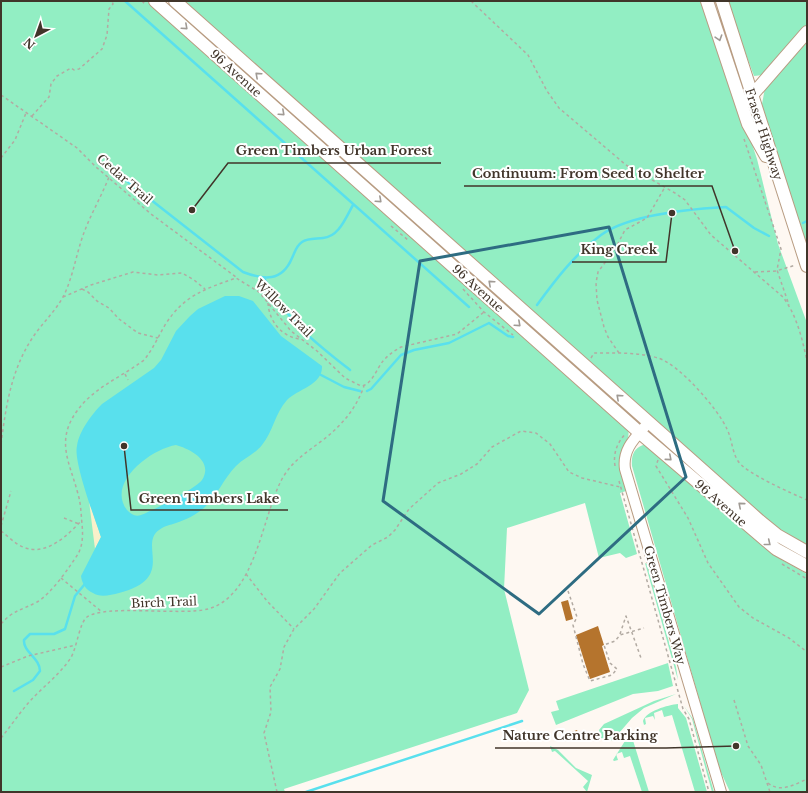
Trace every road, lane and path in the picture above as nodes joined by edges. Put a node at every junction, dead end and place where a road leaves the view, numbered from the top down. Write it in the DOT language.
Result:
graph roads {
  1 [pos="112,1"];
  2 [pos="156,1"];
  3 [pos="175,1"];
  4 [pos="471,1"];
  5 [pos="707,1"];
  6 [pos="722,1"];
  7 [pos="807,32"];
  8 [pos="1,95"];
  9 [pos="752,95"];
  10 [pos="26,112"];
  11 [pos="32,116"];
  12 [pos="745,124"];
  13 [pos="1,158"];
  14 [pos="776,173"];
  15 [pos="109,177"];
  16 [pos="665,187"];
  17 [pos="807,266"];
  18 [pos="788,268"];
  19 [pos="778,270"];
  20 [pos="754,272"];
  21 [pos="236,278"];
  22 [pos="82,289"];
  23 [pos="205,289"];
  24 [pos="62,297"];
  25 [pos="268,303"];
  26 [pos="790,306"];
  27 [pos="484,312"];
  28 [pos="158,338"];
  29 [pos="301,339"];
  30 [pos="807,360"];
  31 [pos="125,374"];
  32 [pos="128,380"];
  33 [pos="364,386"];
  34 [pos="648,423"];
  35 [pos="640,433"];
  36 [pos="1,444"];
  37 [pos="660,458"];
  38 [pos="11,491"];
  39 [pos="807,500"];
  40 [pos="64,518"];
  41 [pos="82,520"];
  42 [pos="79,524"];
  43 [pos="1,526"];
  44 [pos="1,531"];
  45 [pos="807,552"];
  46 [pos="807,566"];
  47 [pos="246,574"];
  48 [pos="61,578"];
  49 [pos="568,591"];
  50 [pos="102,612"];
  51 [pos="1,624"];
  52 [pos="644,628"];
  53 [pos="294,629"];
  54 [pos="632,631"];
  55 [pos="620,635"];
  56 [pos="76,645"];
  57 [pos="807,652"];
  58 [pos="641,658"];
  59 [pos="1,667"];
  60 [pos="734,700"];
  61 [pos="1,738"];
  62 [pos="807,779"];
  63 [pos="767,782"];
  64 [pos="277,792"];
  65 [pos="709,792"];
  66 [pos="721,792"];
  67 [pos="770,792"];
  1 -- 11 [label="path"];
  2 -- 35 [label="main road, 96 Avenue, one-way"];
  34 -- 3 [label="main road, 96 Avenue, one-way"];
  4 -- 16 [label="path"];
  5 -- 12 [label="main road, Fraser Highway, one-way"];
  6 -- 9 [label="main road, Fraser Highway"];
  7 -- 9 [label="main road"];
  8 -- 10 [label="path, Cedar Trail"];
  9 -- 12 [label="main road"];
  9 -- 14 [label="main road, Fraser Highway"];
  10 -- 11 [label="path, Cedar Trail"];
  10 -- 13 [label="path"];
  11 -- 15 [label="path, Cedar Trail"];
  12 -- 14 [label="main road, Fraser Highway"];
  12 -- 19 [label="path"];
  14 -- 17 [label="main road, Fraser Highway"];
  15 -- 21 [label="path, Cedar Trail"];
  15 -- 24 [label="path"];
  16 -- 20 [label="path"];
  16 -- 39 [label="path"];
  18 -- 19 [label="path"];
  19 -- 20 [label="path"];
  19 -- 26 [label="path"];
  20 -- 26 [label="path"];
  21 -- 23 [label="path, Willow Trail"];
  21 -- 25 [label="path, Willow Trail"];
  22 -- 23 [label="path"];
  22 -- 24 [label="path"];
  22 -- 28 [label="path"];
  23 -- 28 [label="path, Willow Trail"];
  24 -- 36 [label="path"];
  25 -- 29 [label="path, Willow Trail"];
  25 -- 29 [label="path"];
  26 -- 30 [label="path"];
  27 -- 33 [label="path"];
  28 -- 31 [label="path, Willow Trail"];
  29 -- 33 [label="path, Willow Trail"];
  31 -- 32 [label="path"];
  31 -- 41 [label="path, Willow Trail"];
  33 -- 47 [label="path, Birch Trail"];
  34 -- 35 [label="street, Green Timbers Way"];
  45 -- 34 [label="main road, 96 Avenue, one-way"];
  35 -- 46 [label="main road, 96 Avenue, one-way"];
  35 -- 66 [label="street, Green Timbers Way"];
  37 -- 57 [label="path"];
  38 -- 43 [label="path"];
  40 -- 42 [label="path"];
  41 -- 42 [label="path"];
  41 -- 48 [label="path, Willow Trail"];
  42 -- 44 [label="path"];
  47 -- 50 [label="path, Birch Trail"];
  47 -- 53 [label="path"];
  48 -- 50 [label="path"];
  48 -- 51 [label="path, Willow Trail"];
  49 -- 55 [label="path"];
  50 -- 56 [label="path, Birch Trail"];
  52 -- 54 [label="path"];
  53 -- 64 [label="path"];
  53 -- 65 [label="path"];
  54 -- 55 [label="path"];
  54 -- 55 [label="path"];
  54 -- 58 [label="path"];
  56 -- 59 [label="path"];
  56 -- 61 [label="path, Birch Trail"];
  60 -- 63 [label="path"];
  62 -- 63 [label="path"];
  63 -- 67 [label="path"];
}
